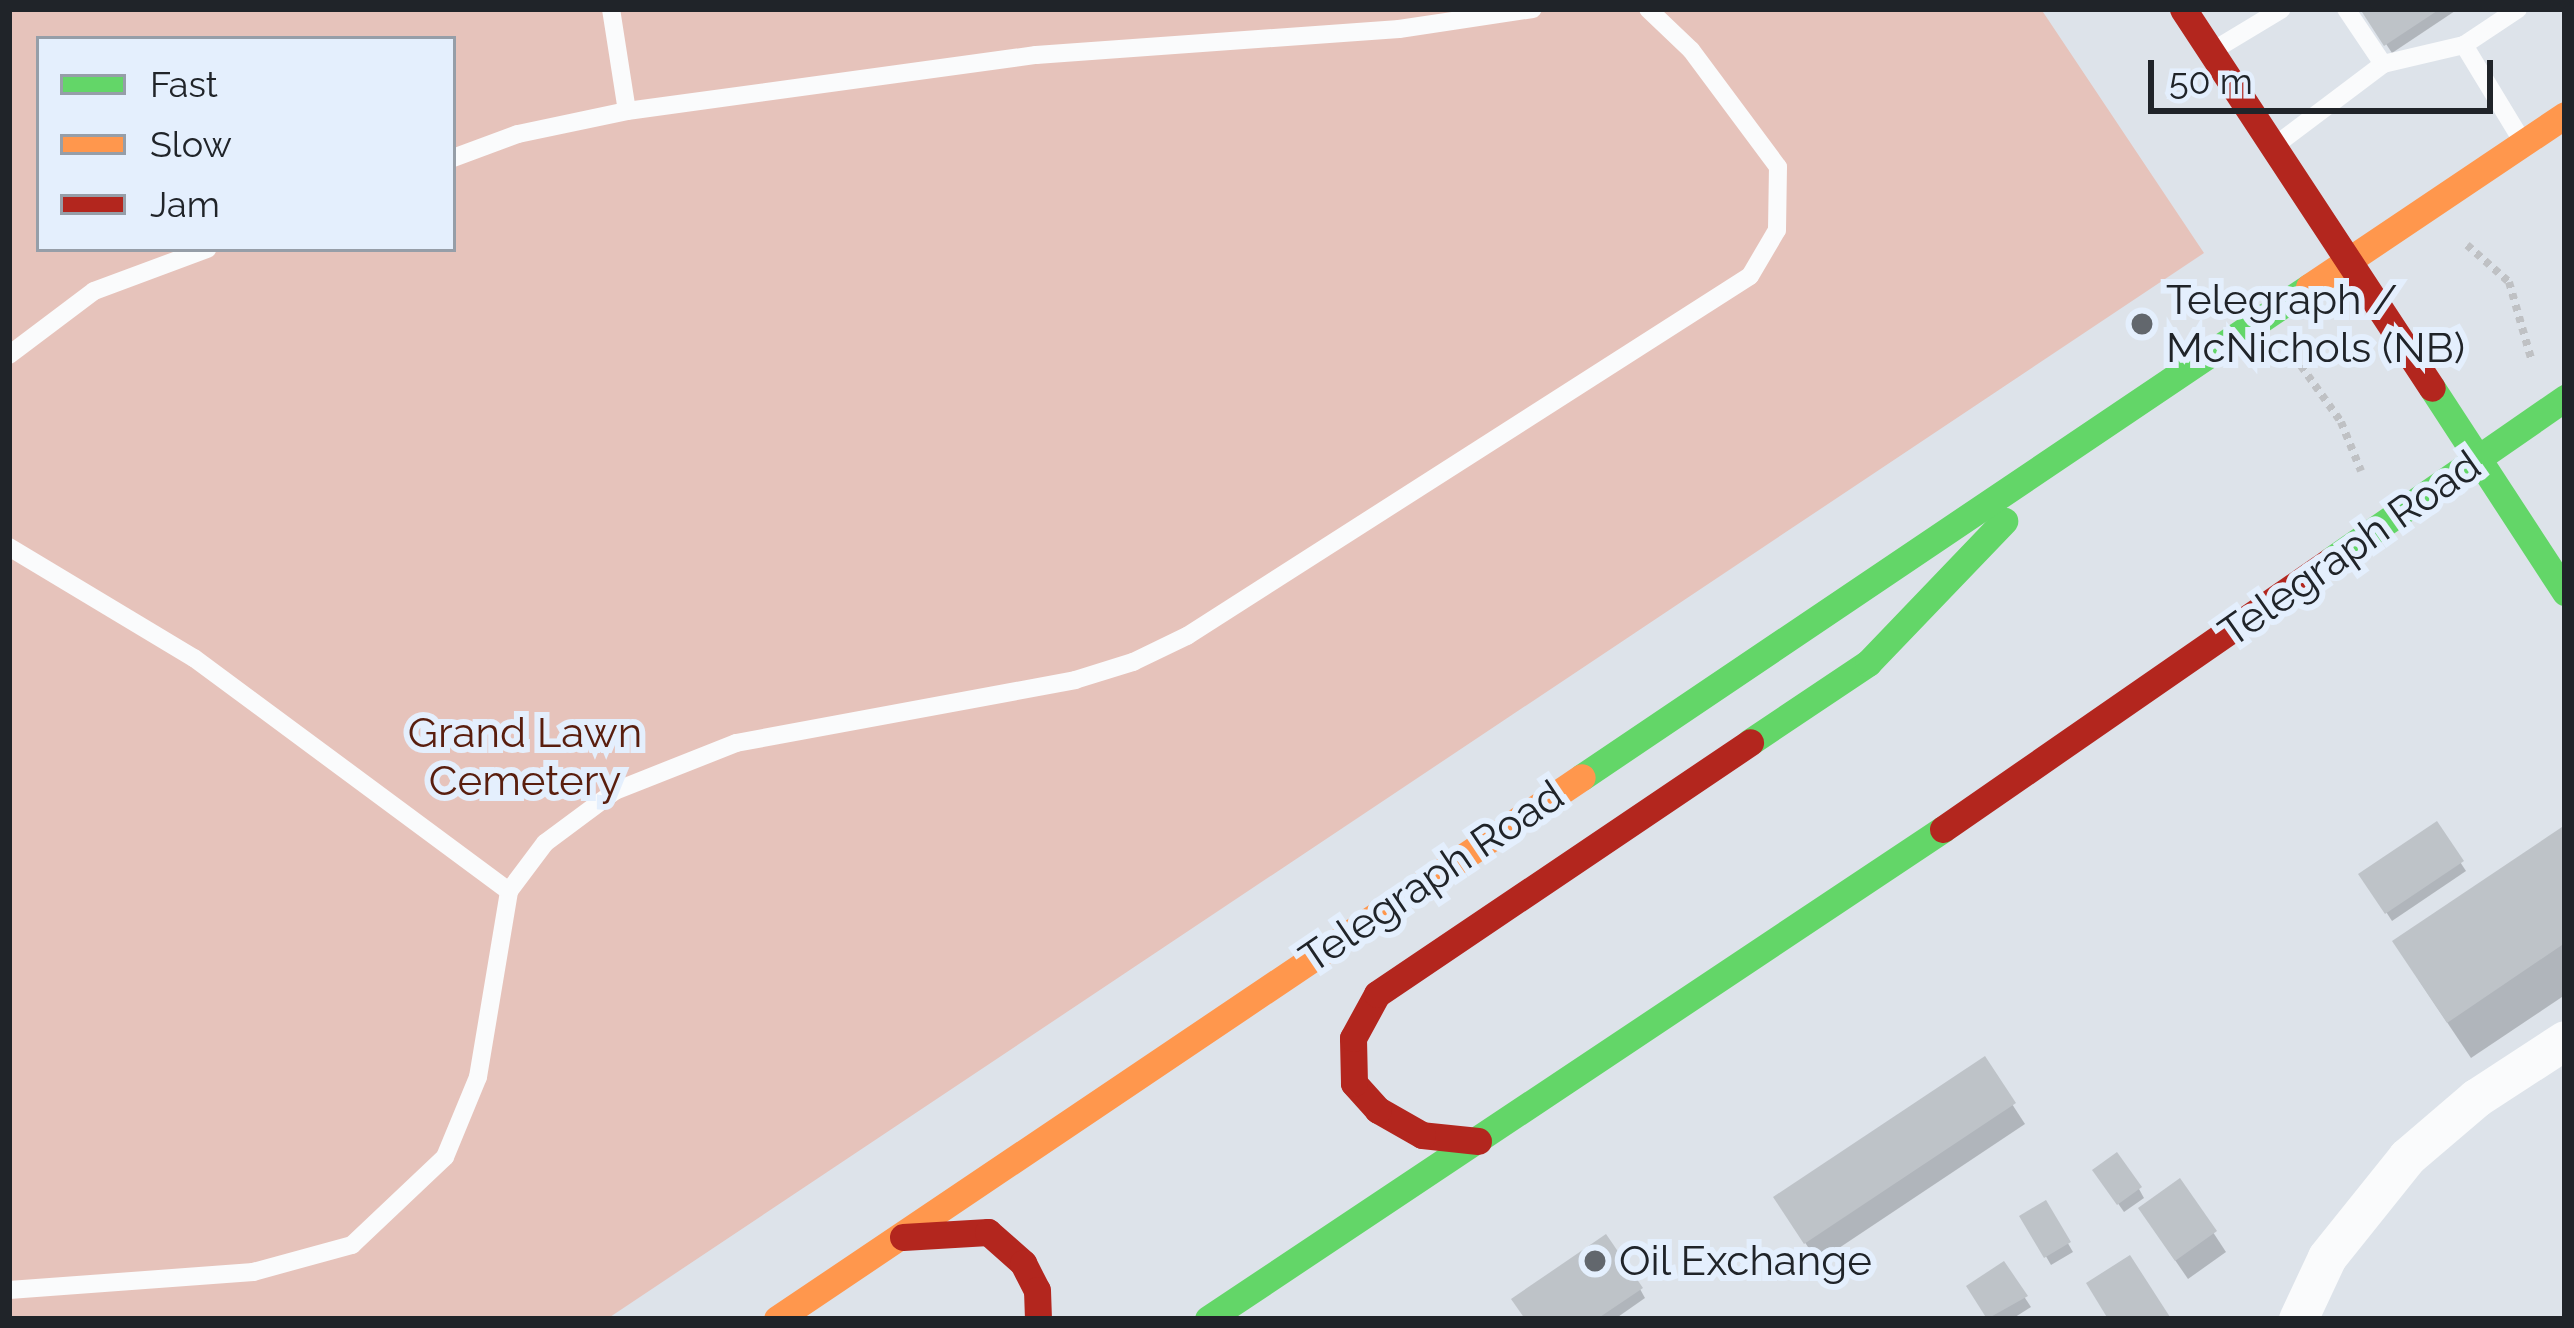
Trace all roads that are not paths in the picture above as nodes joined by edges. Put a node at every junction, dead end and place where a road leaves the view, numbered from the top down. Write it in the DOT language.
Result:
graph roads {
  1 [pos="611,9"];
  2 [pos="1533,9"];
  3 [pos="1648,9"];
  4 [pos="2182,9"];
  5 [pos="2282,9"];
  6 [pos="2347,9"];
  7 [pos="2518,9"];
  8 [pos="2464,45"];
  9 [pos="2211,52"];
  10 [pos="2384,64"];
  11 [pos="627,111"];
  12 [pos="2565,115"];
  13 [pos="2523,143"];
  14 [pos="2274,146"];
  15 [pos="456,157"];
  16 [pos="199,252"];
  17 [pos="2344,258"];
  18 [pos="9,355"];
  19 [pos="2565,398"];
  20 [pos="2086,435"];
  21 [pos="2476,461"];
  22 [pos="9,547"];
  23 [pos="2565,592"];
  24 [pos="509,891"];
  25 [pos="2565,1040"];
  26 [pos="1478,1142"];
  27 [pos="899,1238"];
  28 [pos="9,1290"];
  29 [pos="776,1319"];
  30 [pos="1038,1319"];
  31 [pos="1208,1319"];
  32 [pos="2298,1319"];
  1 -- 11 [label="lane"];
  2 -- 11 [label="lane"];
  3 -- 24 [label="lane"];
  4 -- 9 [label="main road"];
  5 -- 9 [label="lane"];
  6 -- 10 [label="lane"];
  7 -- 8 [label="lane"];
  8 -- 10 [label="lane"];
  8 -- 13 [label="lane"];
  9 -- 14 [label="main road"];
  10 -- 14 [label="lane"];
  11 -- 15 [label="lane"];
  12 -- 13 [label="main road, Telegraph Road"];
  13 -- 17 [label="main road, Telegraph Road"];
  14 -- 17 [label="main road"];
  16 -- 18 [label="lane"];
  17 -- 20 [label="main road, Telegraph Road"];
  17 -- 21 [label="main road"];
  19 -- 21 [label="main road, Telegraph Road"];
  20 -- 26 [label="main road, Telegraph Road"];
  20 -- 27 [label="main road, Telegraph Road"];
  21 -- 23 [label="main road"];
  21 -- 26 [label="main road, Telegraph Road"];
  22 -- 24 [label="lane"];
  24 -- 28 [label="lane"];
  25 -- 32 [label="street"];
  26 -- 31 [label="main road, Telegraph Road"];
  27 -- 29 [label="main road, Telegraph Road"];
  27 -- 30 [label="main road"];
}
